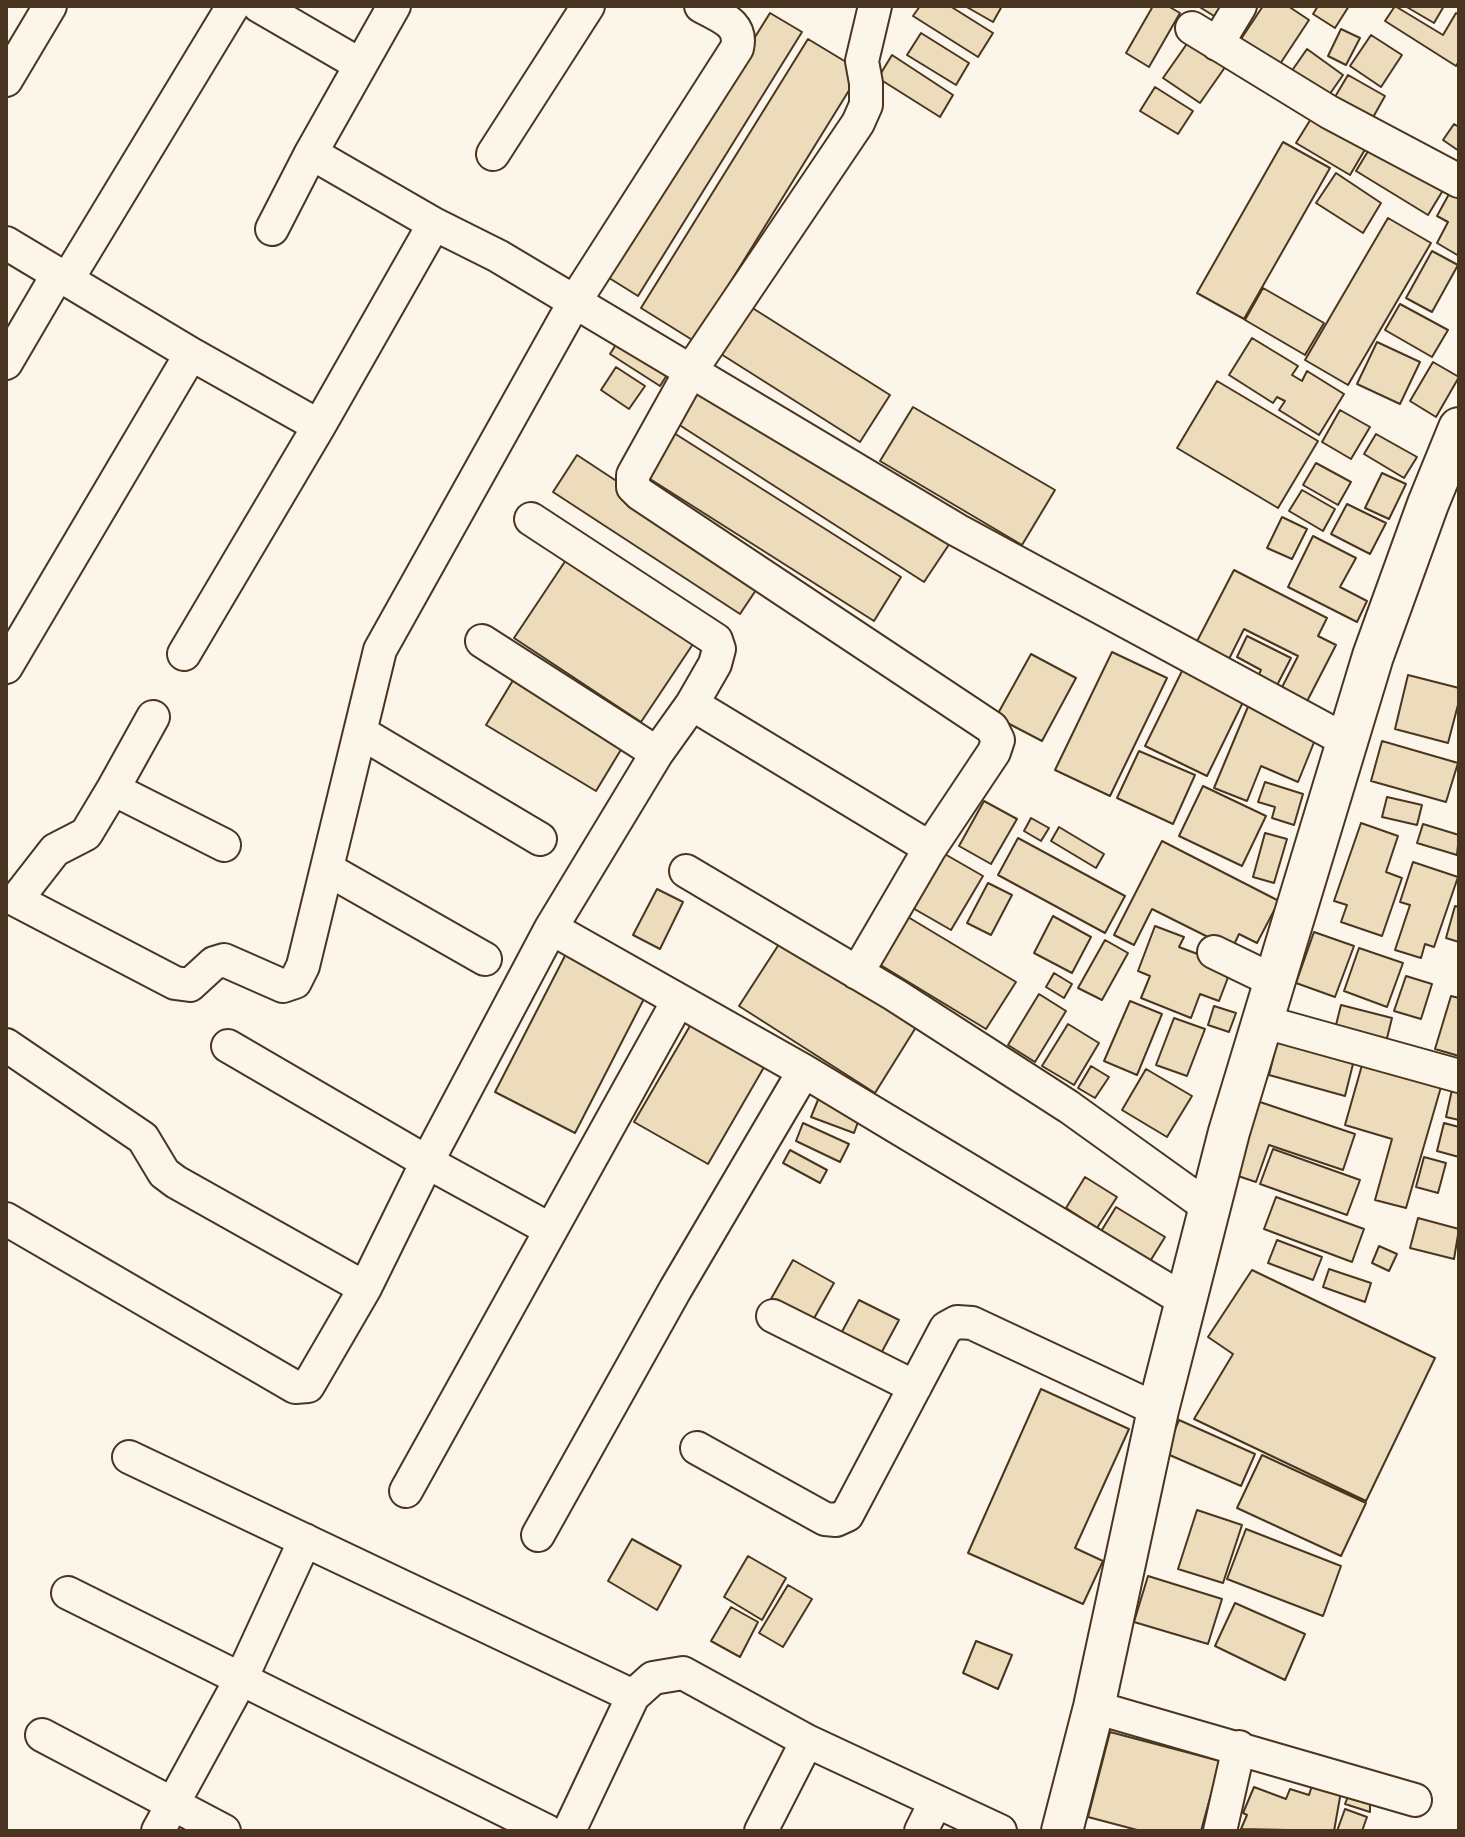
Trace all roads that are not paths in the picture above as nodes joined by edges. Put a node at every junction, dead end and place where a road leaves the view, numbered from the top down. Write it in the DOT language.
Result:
graph roads {
  1 [pos="50,6"];
  2 [pos="233,6"];
  3 [pos="259,6"];
  4 [pos="394,6"];
  5 [pos="588,6"];
  6 [pos="701,6"];
  7 [pos="875,6"];
  8 [pos="1240,6"];
  9 [pos="359,64"];
  10 [pos="8,71"];
  11 [pos="311,153"];
  12 [pos="493,154"];
  13 [pos="1459,181"];
  14 [pos="434,224"];
  15 [pos="272,229"];
  16 [pos="6,243"];
  17 [pos="63,277"];
  18 [pos="575,301"];
  19 [pos="191,354"];
  20 [pos="6,363"];
  21 [pos="692,369"];
  22 [pos="319,426"];
  23 [pos="1459,428"];
  24 [pos="531,519"];
  25 [pos="482,641"];
  26 [pos="184,654"];
  27 [pos="6,667"];
  28 [pos="692,704"];
  29 [pos="153,717"];
  30 [pos="360,732"];
  31 [pos="1347,741"];
  32 [pos="657,753"];
  33 [pos="113,789"];
  34 [pos="540,839"];
  35 [pos="224,845"];
  36 [pos="930,848"];
  37 [pos="327,869"];
  38 [pos="686,871"];
  39 [pos="9,902"];
  40 [pos="551,928"];
  41 [pos="1214,952"];
  42 [pos="485,959"];
  43 [pos="857,973"];
  44 [pos="1274,981"];
  45 [pos="678,1001"];
  46 [pos="1261,1021"];
  47 [pos="6,1045"];
  48 [pos="228,1046"];
  49 [pos="804,1071"];
  50 [pos="1459,1076"];
  51 [pos="427,1162"];
  52 [pos="1211,1209"];
  53 [pos="6,1219"];
  54 [pos="551,1230"];
  55 [pos="365,1288"];
  56 [pos="1186,1301"];
  57 [pos="773,1316"];
  58 [pos="915,1387"];
  59 [pos="1158,1410"];
  60 [pos="697,1448"];
  61 [pos="129,1457"];
  62 [pos="406,1491"];
  63 [pos="538,1535"];
  64 [pos="305,1540"];
  65 [pos="68,1593"];
  66 [pos="241,1679"];
  67 [pos="633,1696"];
  68 [pos="1094,1707"];
  69 [pos="42,1735"];
  70 [pos="807,1741"];
  71 [pos="1239,1747"];
  72 [pos="1415,1800"];
  73 [pos="936,1801"];
  74 [pos="165,1817"];
  75 [pos="224,1831"];
  76 [pos="547,1831"];
  77 [pos="569,1831"];
  78 [pos="761,1831"];
  79 [pos="921,1831"];
  80 [pos="1000,1831"];
  81 [pos="1062,1831"];
  82 [pos="1220,1831"];
  1 -- 10 [label="street"];
  2 -- 17 [label="street"];
  3 -- 9 [label="street"];
  4 -- 9 [label="street"];
  5 -- 12 [label="street"];
  6 -- 18 [label="street"];
  7 -- 21 [label="street"];
  8 -- 13 [label="street"];
  9 -- 11 [label="street"];
  11 -- 14 [label="street"];
  11 -- 15 [label="street"];
  14 -- 18 [label="street"];
  14 -- 22 [label="street"];
  16 -- 17 [label="street"];
  17 -- 19 [label="street"];
  17 -- 20 [label="street"];
  18 -- 21 [label="street"];
  18 -- 30 [label="street"];
  19 -- 22 [label="street"];
  19 -- 27 [label="street"];
  21 -- 31 [label="street"];
  21 -- 36 [label="street"];
  22 -- 26 [label="street"];
  23 -- 31 [label="street"];
  24 -- 28 [label="street"];
  25 -- 32 [label="street"];
  28 -- 32 [label="street"];
  28 -- 36 [label="street"];
  29 -- 33 [label="street"];
  30 -- 34 [label="street"];
  30 -- 37 [label="street"];
  31 -- 44 [label="street"];
  32 -- 40 [label="street"];
  33 -- 35 [label="street"];
  33 -- 39 [label="street"];
  36 -- 43 [label="street"];
  37 -- 39 [label="street"];
  37 -- 42 [label="street"];
  38 -- 43 [label="street"];
  40 -- 45 [label="street"];
  40 -- 51 [label="street"];
  41 -- 44 [label="street"];
  43 -- 52 [label="street"];
  44 -- 46 [label="street"];
  45 -- 49 [label="street"];
  45 -- 54 [label="street"];
  46 -- 50 [label="street"];
  46 -- 52 [label="street"];
  47 -- 55 [label="street"];
  48 -- 51 [label="street"];
  49 -- 56 [label="street"];
  49 -- 63 [label="street"];
  51 -- 54 [label="street"];
  51 -- 55 [label="street"];
  52 -- 56 [label="street"];
  53 -- 55 [label="street"];
  54 -- 62 [label="street"];
  56 -- 59 [label="street"];
  57 -- 58 [label="street"];
  58 -- 59 [label="street"];
  58 -- 60 [label="street"];
  59 -- 68 [label="street"];
  61 -- 64 [label="street"];
  64 -- 66 [label="street"];
  64 -- 67 [label="street"];
  65 -- 66 [label="street"];
  66 -- 74 [label="street"];
  66 -- 76 [label="street"];
  67 -- 70 [label="street"];
  67 -- 77 [label="street"];
  68 -- 71 [label="street"];
  68 -- 81 [label="street"];
  69 -- 74 [label="street"];
  70 -- 73 [label="street"];
  70 -- 78 [label="street"];
  71 -- 72 [label="street"];
  71 -- 82 [label="street"];
  73 -- 79 [label="street"];
  73 -- 80 [label="street"];
  74 -- 75 [label="street"];
}
